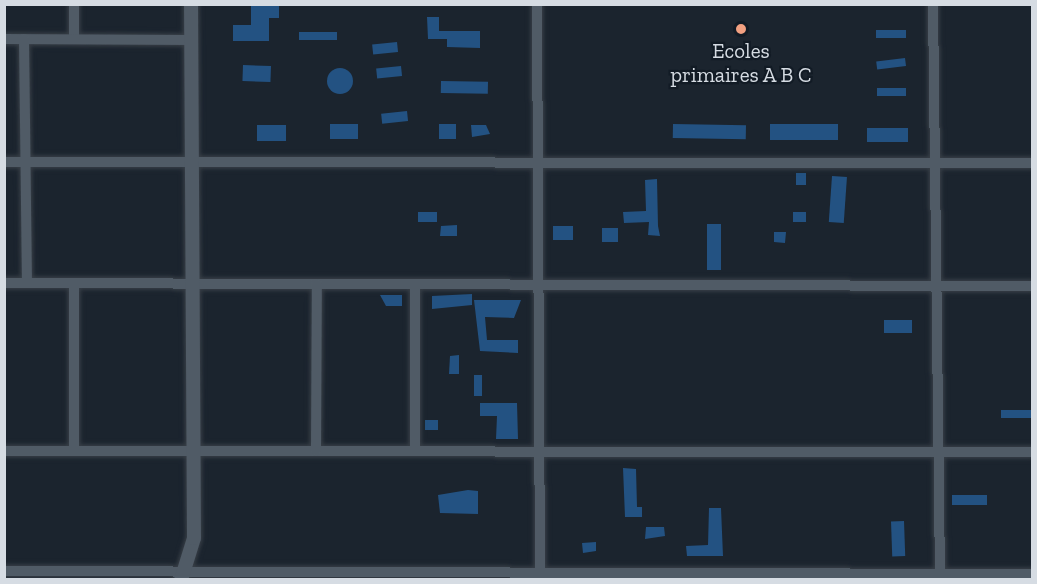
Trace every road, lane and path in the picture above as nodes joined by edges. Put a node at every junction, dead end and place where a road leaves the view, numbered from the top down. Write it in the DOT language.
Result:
graph roads {
  1 [pos="74,4"];
  2 [pos="191,4"];
  3 [pos="537,4"];
  4 [pos="933,4"];
  5 [pos="4,39"];
  6 [pos="24,39"];
  7 [pos="74,39"];
  8 [pos="191,40"];
  9 [pos="4,162"];
  10 [pos="27,162"];
  11 [pos="192,163"];
  12 [pos="936,163"];
  13 [pos="1032,163"];
  14 [pos="537,165"];
  15 [pos="4,283"];
  16 [pos="27,283"];
  17 [pos="74,283"];
  18 [pos="195,283"];
  19 [pos="317,284"];
  20 [pos="415,285"];
  21 [pos="538,286"];
  22 [pos="937,286"];
  23 [pos="1032,286"];
  24 [pos="538,449"];
  25 [pos="74,450"];
  26 [pos="4,451"];
  27 [pos="195,451"];
  28 [pos="316,451"];
  29 [pos="938,451"];
  30 [pos="415,452"];
  31 [pos="1032,452"];
  32 [pos="4,571"];
  33 [pos="488,573"];
  34 [pos="540,573"];
  35 [pos="1032,574"];
  36 [pos="183,576"];
  37 [pos="274,576"];
  38 [pos="940,576"];
  39 [pos="466,579"];
  1 -- 7 [label="street"];
  2 -- 8 [label="street"];
  3 -- 14 [label="street"];
  4 -- 12 [label="street"];
  5 -- 6 [label="street"];
  6 -- 7 [label="street"];
  6 -- 10 [label="street"];
  7 -- 8 [label="street"];
  8 -- 11 [label="street"];
  9 -- 10 [label="street"];
  10 -- 11 [label="street"];
  10 -- 16 [label="street"];
  11 -- 14 [label="street"];
  11 -- 18 [label="street"];
  12 -- 13 [label="street"];
  12 -- 14 [label="street"];
  12 -- 22 [label="street"];
  14 -- 21 [label="street"];
  15 -- 16 [label="street"];
  16 -- 17 [label="street"];
  17 -- 18 [label="street"];
  17 -- 25 [label="street"];
  18 -- 19 [label="street"];
  18 -- 27 [label="street"];
  19 -- 20 [label="street"];
  19 -- 28 [label="street"];
  20 -- 21 [label="street"];
  20 -- 30 [label="street"];
  21 -- 22 [label="street"];
  21 -- 24 [label="street"];
  22 -- 23 [label="street"];
  22 -- 29 [label="street"];
  24 -- 29 [label="street"];
  24 -- 30 [label="street"];
  24 -- 34 [label="street"];
  25 -- 26 [label="street"];
  25 -- 27 [label="street"];
  27 -- 28 [label="street"];
  27 -- 36 [label="street"];
  28 -- 30 [label="street"];
  29 -- 31 [label="street"];
  29 -- 38 [label="street"];
  32 -- 36 [label="street"];
  33 -- 34 [label="street"];
  33 -- 37 [label="street"];
  33 -- 39 [label="street"];
  34 -- 38 [label="street"];
  35 -- 38 [label="street"];
  36 -- 37 [label="street"];
}
